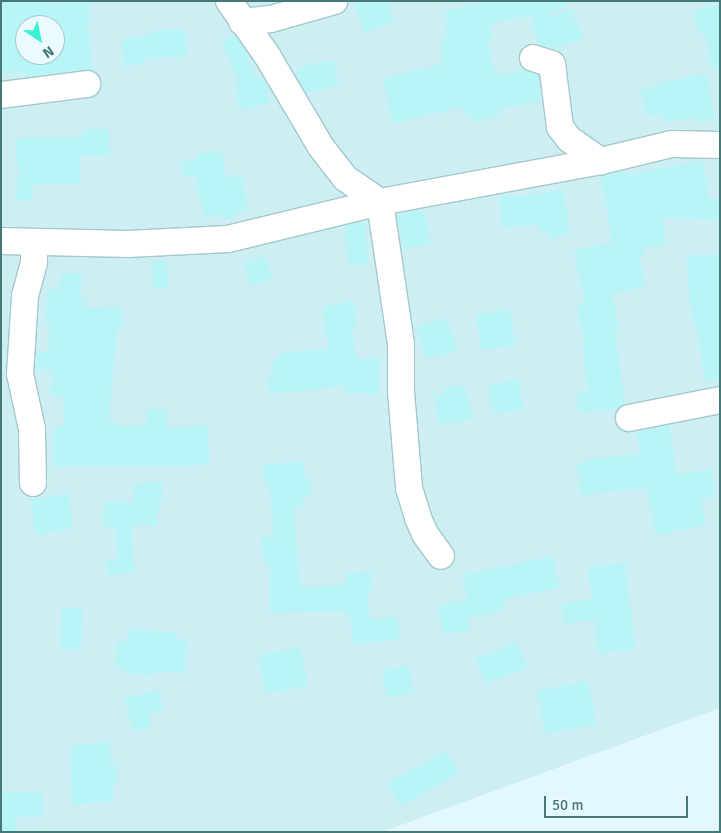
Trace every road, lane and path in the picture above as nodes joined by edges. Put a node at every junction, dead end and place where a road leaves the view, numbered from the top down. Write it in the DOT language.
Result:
graph roads {
  1 [pos="334,1"];
  2 [pos="235,12"];
  3 [pos="533,58"];
  4 [pos="88,84"];
  5 [pos="1,95"];
  6 [pos="720,146"];
  7 [pos="601,161"];
  8 [pos="380,202"];
  9 [pos="1,241"];
  10 [pos="34,244"];
  11 [pos="720,400"];
  12 [pos="630,418"];
  13 [pos="33,482"];
  14 [pos="441,556"];
  1 -- 2 [label="street"];
  2 -- 8 [label="street"];
  3 -- 7 [label="street"];
  4 -- 5 [label="street"];
  6 -- 7 [label="street"];
  7 -- 8 [label="street"];
  8 -- 10 [label="street"];
  8 -- 14 [label="street"];
  9 -- 10 [label="street"];
  10 -- 13 [label="street"];
  11 -- 12 [label="street"];
}
